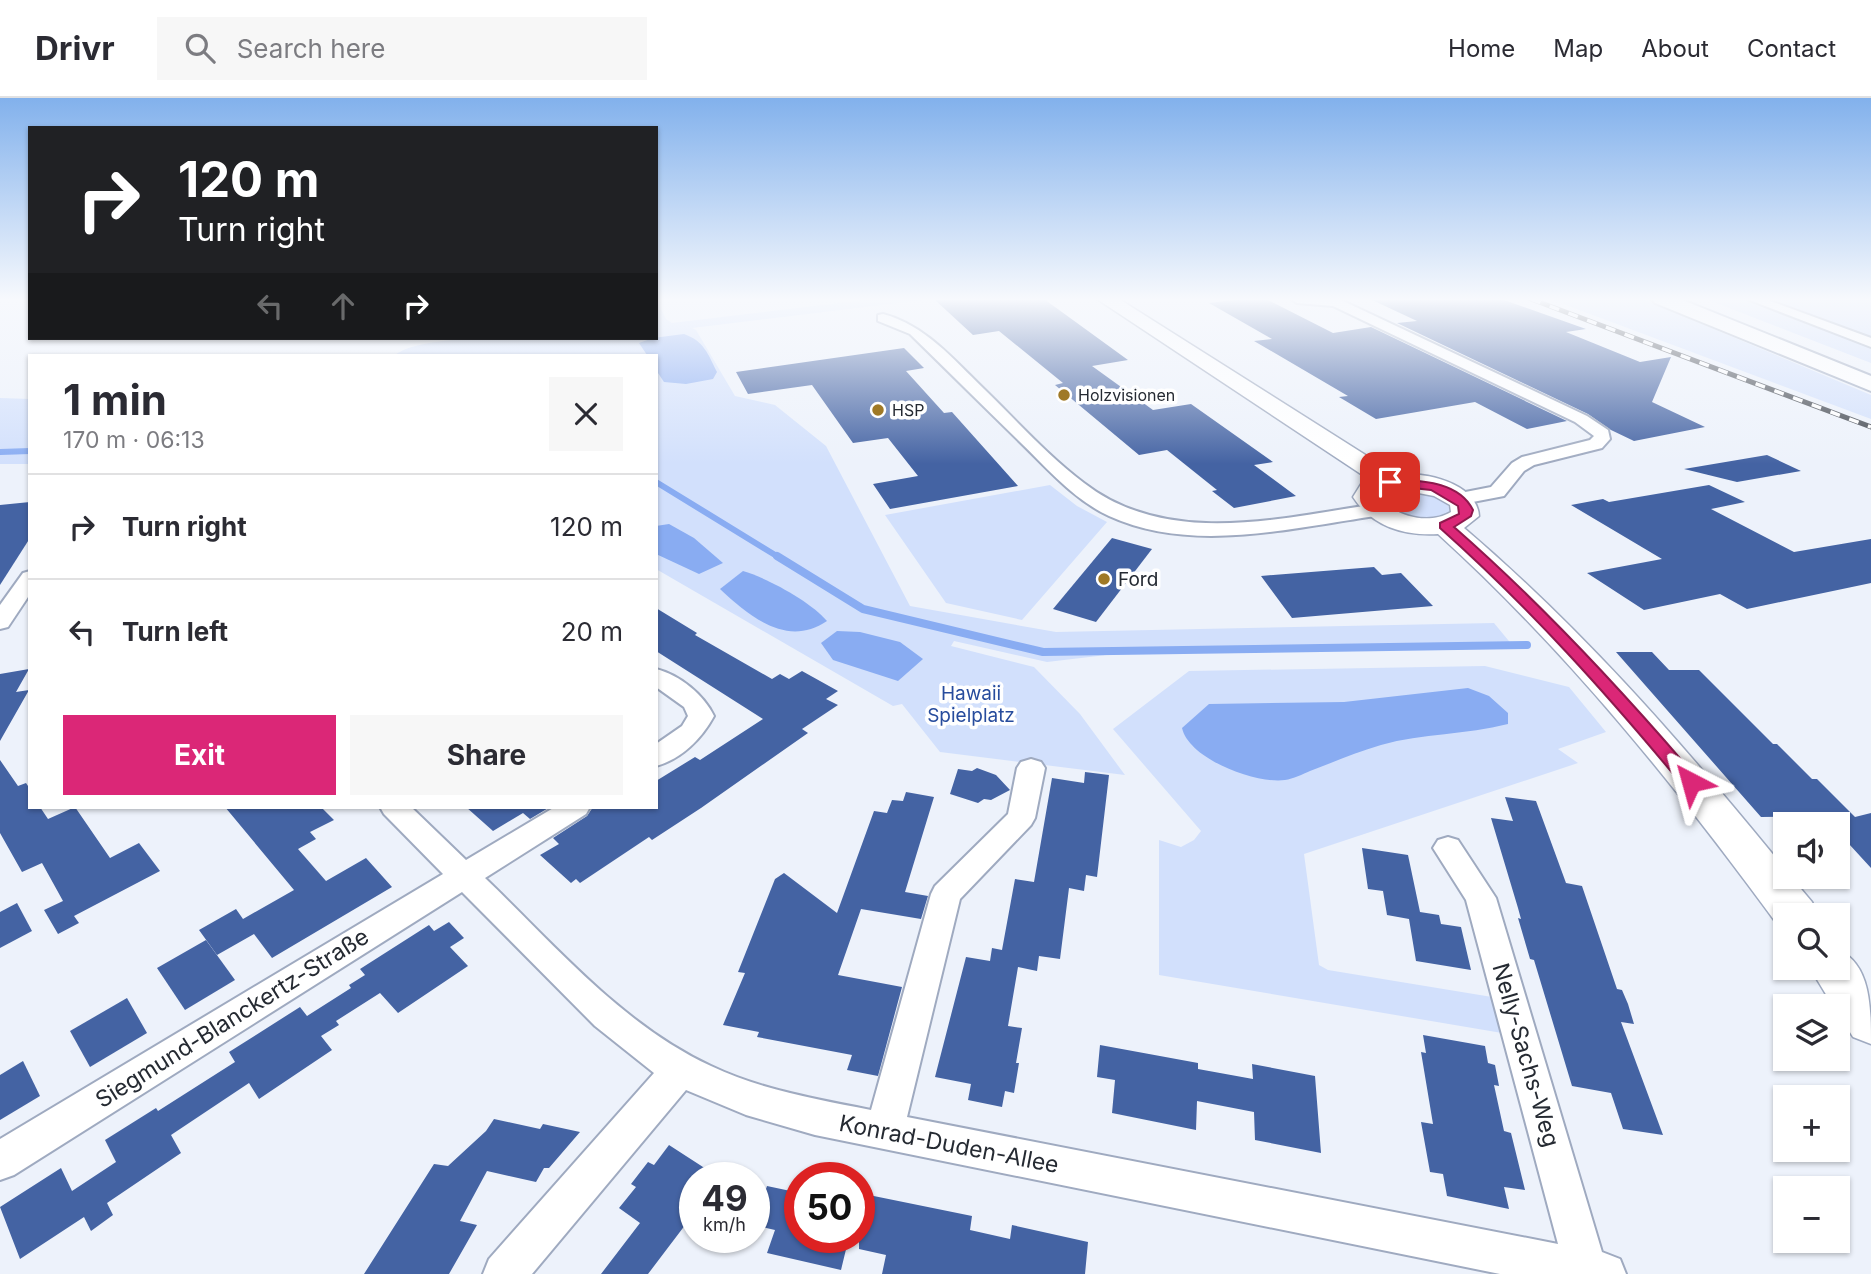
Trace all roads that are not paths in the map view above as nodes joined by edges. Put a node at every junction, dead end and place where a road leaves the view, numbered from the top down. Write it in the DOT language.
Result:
graph roads {
  1 [pos="939,354"];
  2 [pos="1193,354"];
  3 [pos="1444,354"];
  4 [pos="1797,354"];
  5 [pos="1826,354"];
  6 [pos="1871,372"];
  7 [pos="1871,384"];
  8 [pos="1390,482"];
  9 [pos="1376,510"];
  10 [pos="1451,512"];
  11 [pos="28,580"];
  12 [pos="10,609"];
  13 [pos="658,677"];
  14 [pos="658,756"];
  15 [pos="1031,768"];
  16 [pos="396,809"];
  17 [pos="573,809"];
  18 [pos="1448,848"];
  19 [pos="464,876"];
  20 [pos="1787,903"];
  21 [pos="1842,980"];
  22 [pos="1871,1022"];
  23 [pos="680,1070"];
  24 [pos="884,1131"];
  25 [pos="0,1161"];
  26 [pos="1593,1273"];
  27 [pos="504,1274"];
  1 -- 9 [label="street"];
  2 -- 8 [label="main road"];
  3 -- 10 [label="street"];
  4 -- 7 [label="highway"];
  5 -- 6 [label="highway"];
  8 -- 9 [label="main road"];
  8 -- 10 [label="main road"];
  9 -- 10 [label="main road"];
  10 -- 20 [label="main road"];
  11 -- 12 [label="street"];
  13 -- 14 [label="street"];
  15 -- 24 [label="street"];
  16 -- 19 [label="street, Konrad-Duden-Allee"];
  17 -- 19 [label="street, Siegmund-Blanckertz-Straße"];
  18 -- 26 [label="street, Nelly-Sachs-Weg"];
  19 -- 23 [label="street, Konrad-Duden-Allee"];
  19 -- 25 [label="street, Siegmund-Blanckertz-Straße"];
  21 -- 22 [label="main road"];
  23 -- 24 [label="street, Konrad-Duden-Allee"];
  23 -- 27 [label="street"];
  24 -- 26 [label="street, Konrad-Duden-Allee"];
}
